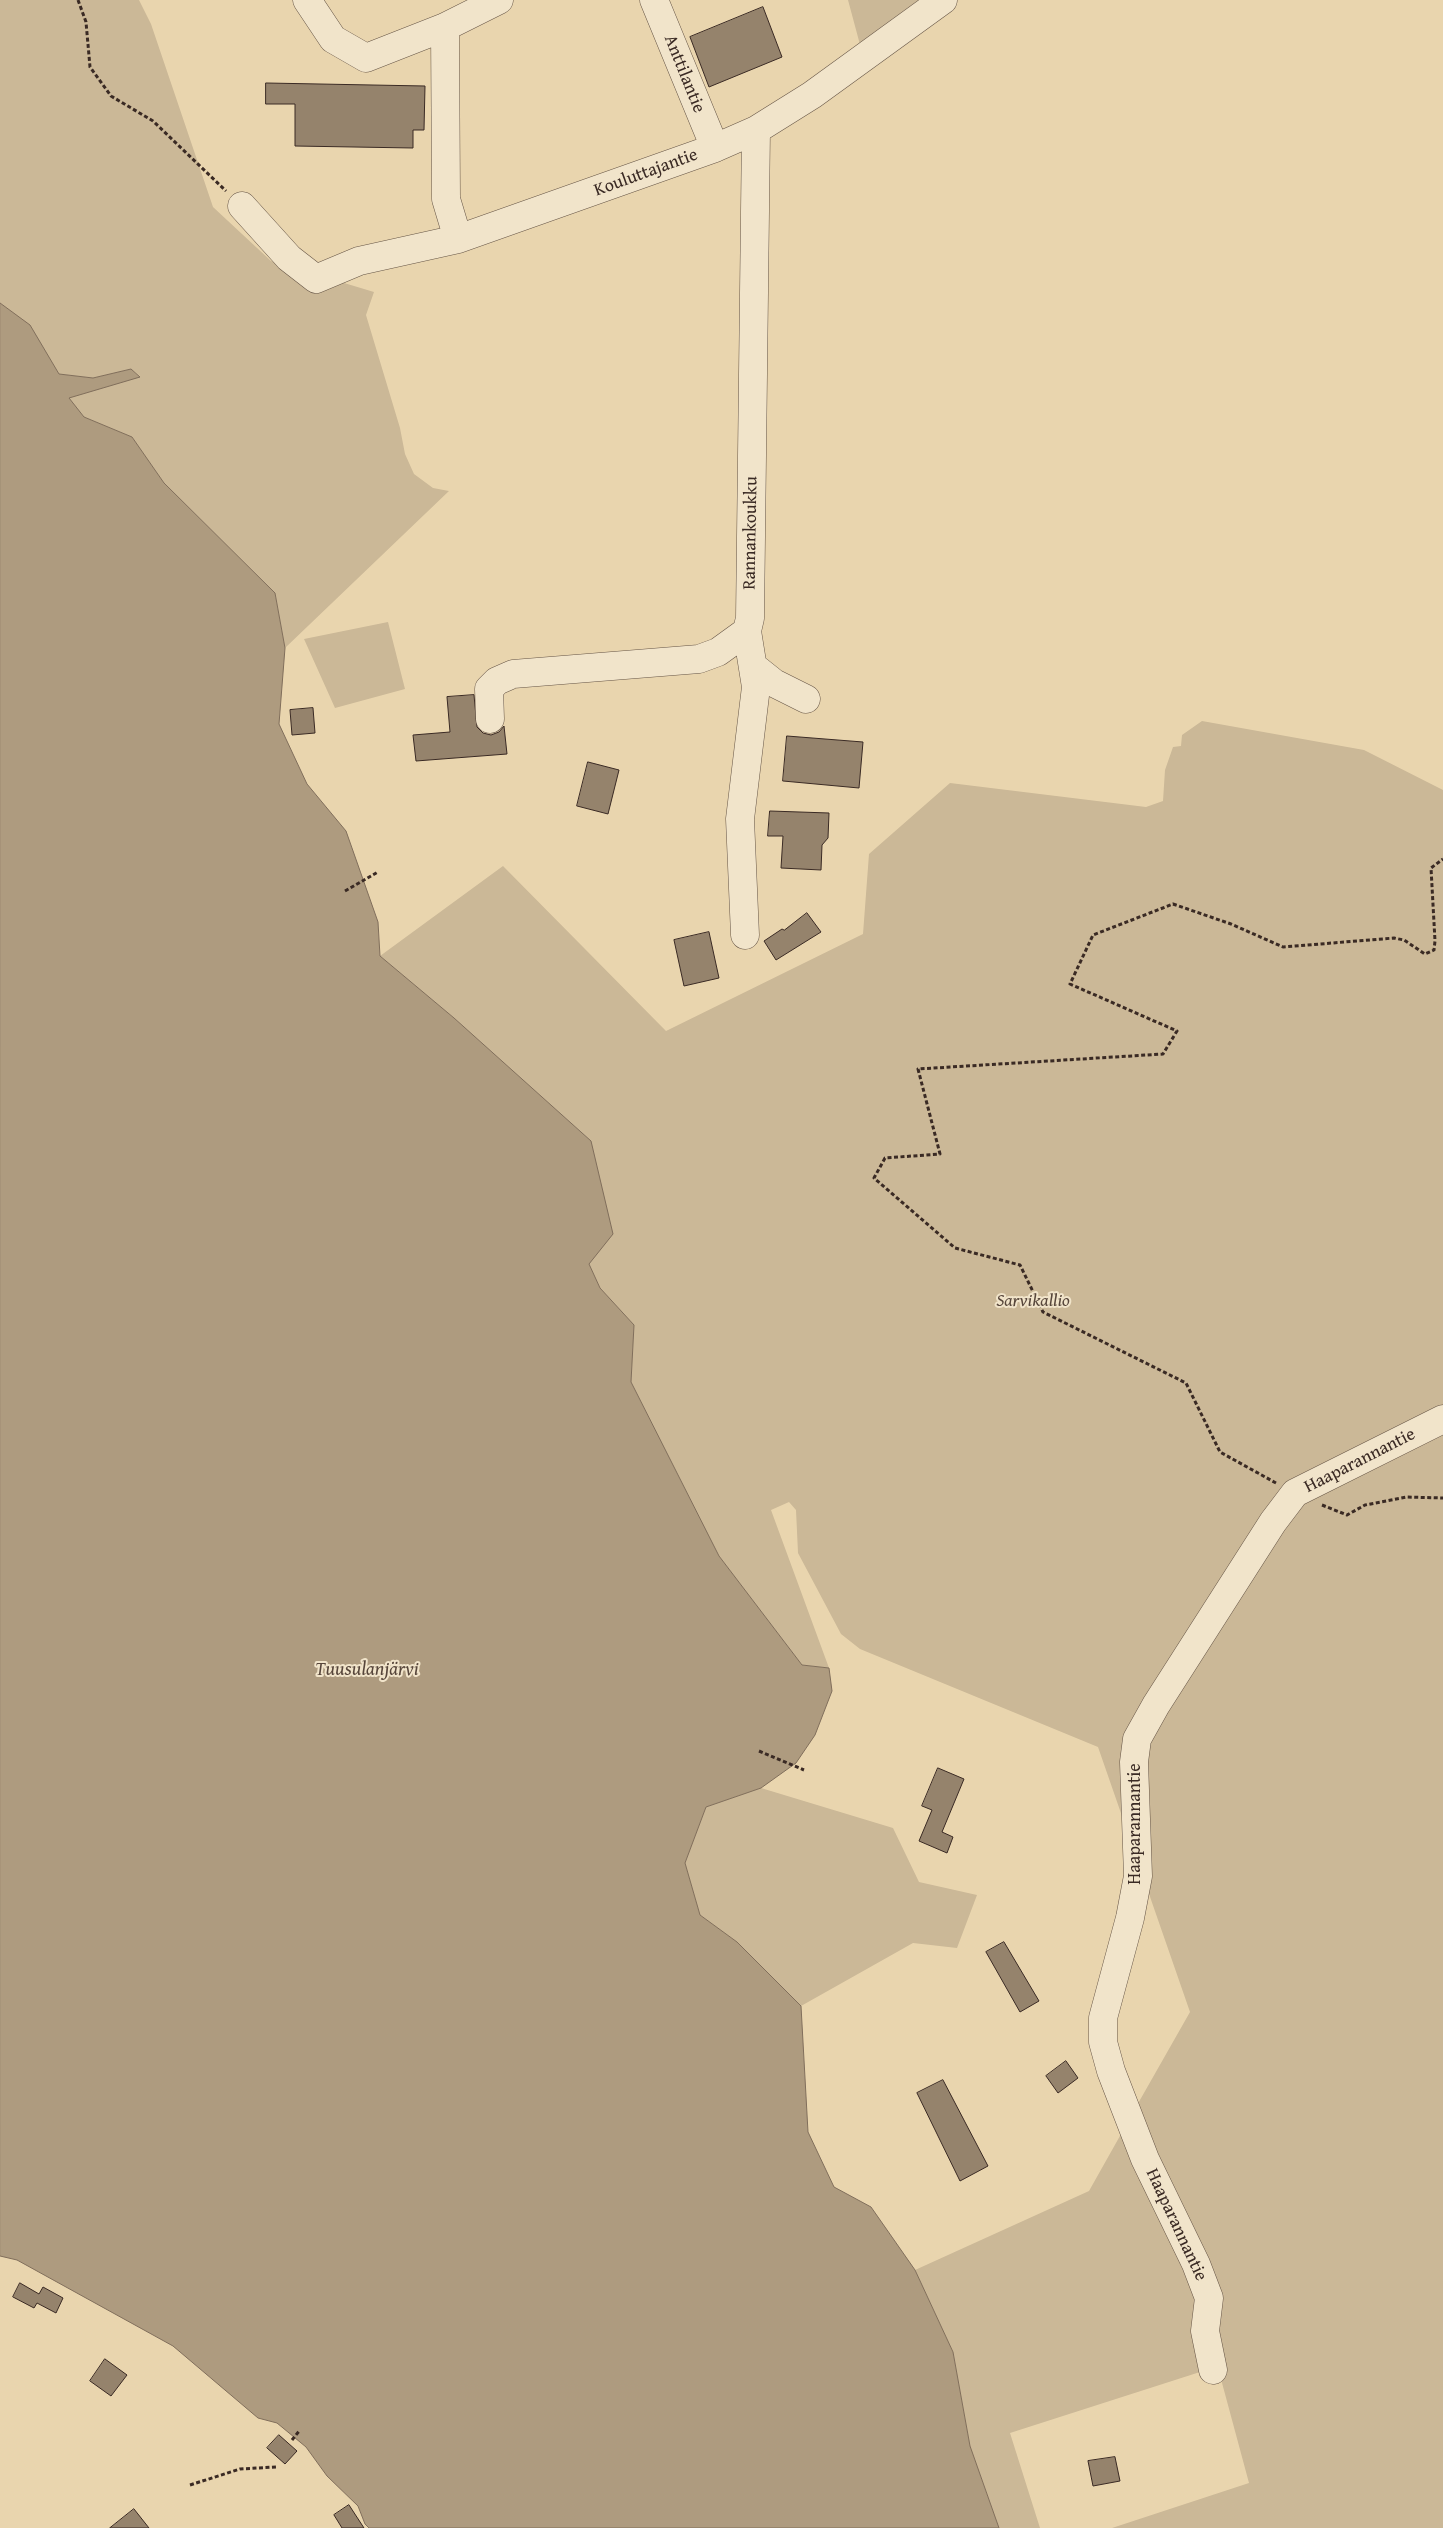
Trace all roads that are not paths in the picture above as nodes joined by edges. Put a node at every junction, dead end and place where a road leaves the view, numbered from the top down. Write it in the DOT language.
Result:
graph roads {
  1 [pos="307,0"];
  2 [pos="499,0"];
  3 [pos="654,0"];
  4 [pos="943,0"];
  5 [pos="445,27"];
  6 [pos="756,130"];
  7 [pos="715,148"];
  8 [pos="242,206"];
  9 [pos="458,239"];
  10 [pos="748,631"];
  11 [pos="755,677"];
  12 [pos="806,699"];
  13 [pos="490,719"];
  14 [pos="745,935"];
  15 [pos="1443,1419"];
  16 [pos="1213,2370"];
  1 -- 5 [label="street"];
  2 -- 5 [label="street"];
  3 -- 7 [label="street, Anttilantie"];
  4 -- 6 [label="street, Kouluttajantie"];
  5 -- 9 [label="street"];
  6 -- 7 [label="street, Kouluttajantie"];
  6 -- 10 [label="street, Rannankoukku"];
  7 -- 9 [label="street, Kouluttajantie"];
  8 -- 9 [label="street, Kouluttajantie"];
  10 -- 11 [label="street, Rannankoukku"];
  10 -- 13 [label="street"];
  11 -- 12 [label="street"];
  11 -- 14 [label="street, Rannankoukku"];
  15 -- 16 [label="street, Haaparannantie"];
}
